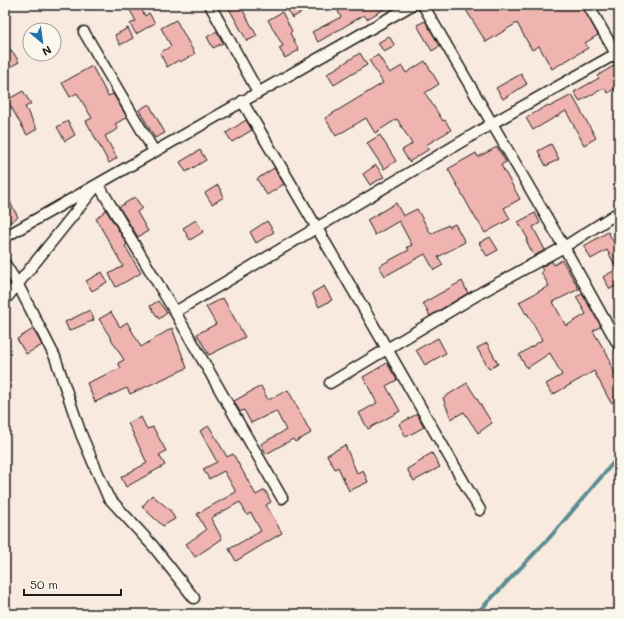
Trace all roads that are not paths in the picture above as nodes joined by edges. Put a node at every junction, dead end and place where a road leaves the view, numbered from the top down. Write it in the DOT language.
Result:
graph roads {
  1 [pos="210,5"];
  2 [pos="412,5"];
  3 [pos="423,5"];
  4 [pos="588,5"];
  5 [pos="84,32"];
  6 [pos="618,55"];
  7 [pos="258,92"];
  8 [pos="242,101"];
  9 [pos="493,123"];
  10 [pos="154,151"];
  11 [pos="98,184"];
  12 [pos="619,212"];
  13 [pos="317,227"];
  14 [pos="5,236"];
  15 [pos="564,246"];
  16 [pos="5,264"];
  17 [pos="17,283"];
  18 [pos="5,300"];
  19 [pos="175,312"];
  20 [pos="619,346"];
  21 [pos="386,349"];
  22 [pos="330,383"];
  23 [pos="282,498"];
  24 [pos="480,510"];
  25 [pos="194,598"];
  1 -- 7 [label="street"];
  2 -- 7 [label="street"];
  3 -- 9 [label="street"];
  4 -- 6 [label="street"];
  5 -- 10 [label="street"];
  6 -- 9 [label="street"];
  7 -- 8 [label="street"];
  8 -- 10 [label="street"];
  8 -- 13 [label="street"];
  9 -- 13 [label="street"];
  9 -- 15 [label="street"];
  10 -- 11 [label="street"];
  11 -- 14 [label="street"];
  11 -- 17 [label="street"];
  11 -- 19 [label="street"];
  12 -- 15 [label="street"];
  13 -- 19 [label="street"];
  13 -- 21 [label="street"];
  15 -- 20 [label="street"];
  15 -- 21 [label="street"];
  16 -- 17 [label="street"];
  17 -- 18 [label="street"];
  17 -- 25 [label="street"];
  19 -- 23 [label="street"];
  21 -- 22 [label="street"];
  21 -- 24 [label="street"];
}
